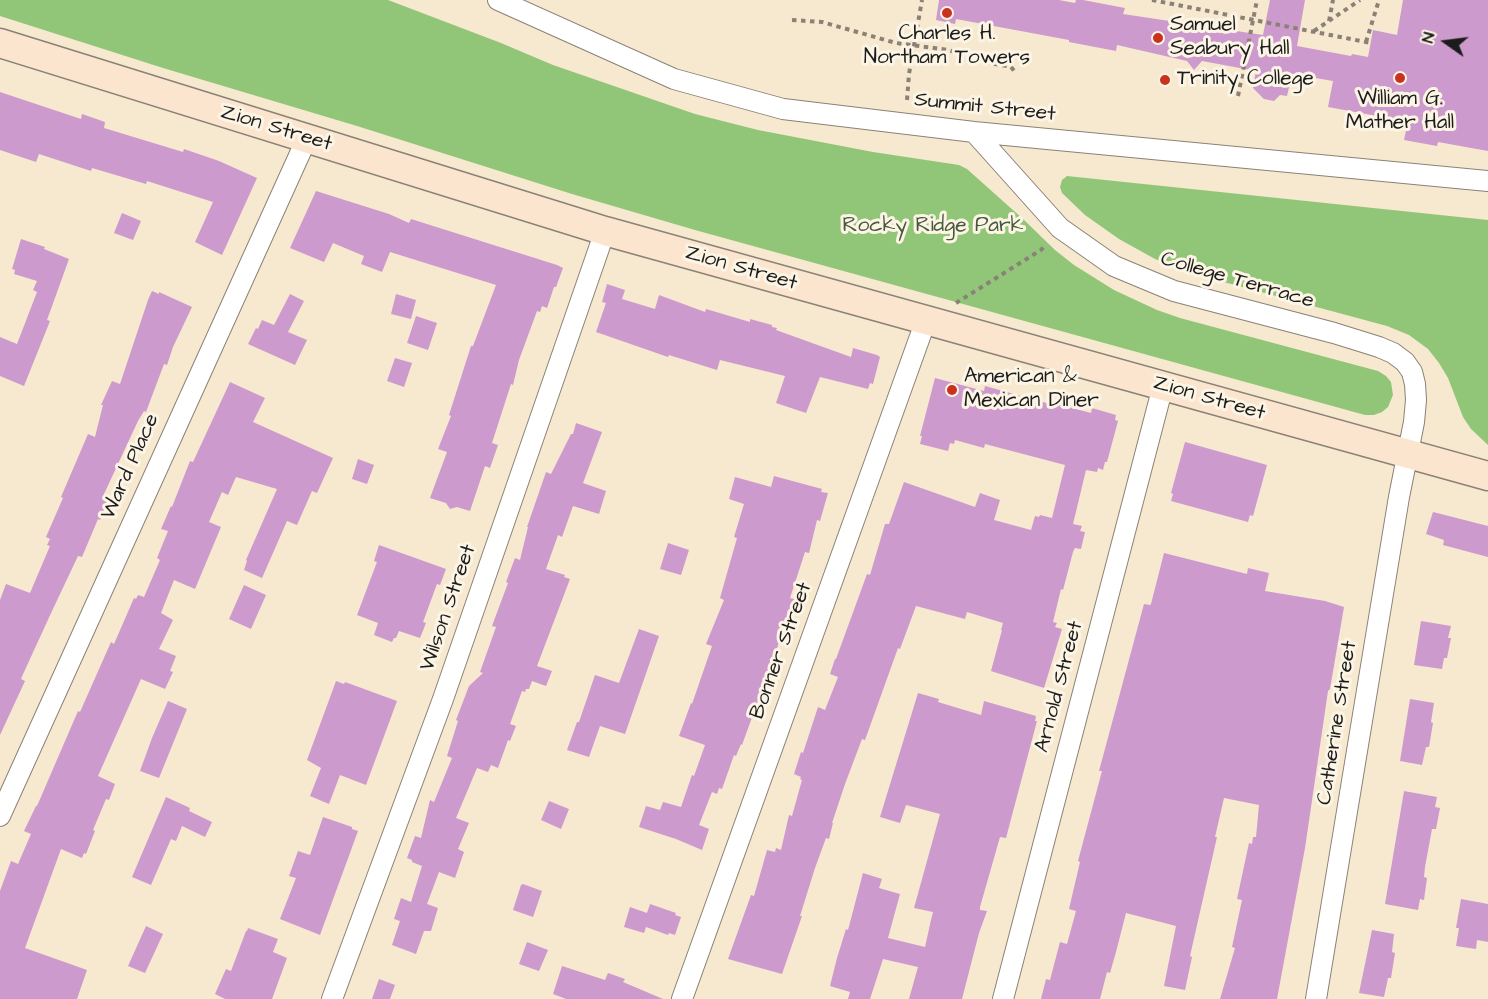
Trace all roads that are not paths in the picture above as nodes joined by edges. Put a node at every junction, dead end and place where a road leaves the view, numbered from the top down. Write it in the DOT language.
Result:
graph roads {
  1 [pos="498,0"];
  2 [pos="0,43"];
  3 [pos="974,132"];
  4 [pos="307,138"];
  5 [pos="1488,181"];
  6 [pos="605,231"];
  7 [pos="926,320"];
  8 [pos="1163,386"];
  9 [pos="1408,454"];
  10 [pos="1488,476"];
  11 [pos="0,816"];
  12 [pos="332,999"];
  13 [pos="682,999"];
  14 [pos="1003,999"];
  15 [pos="1316,999"];
  1 -- 3 [label="street, Summit Street"];
  2 -- 4 [label="main road, Zion Street"];
  3 -- 5 [label="street, Summit Street"];
  3 -- 9 [label="street, College Terrace"];
  4 -- 6 [label="main road, Zion Street"];
  4 -- 11 [label="street, Ward Place"];
  6 -- 7 [label="main road, Zion Street"];
  6 -- 12 [label="street, Wilson Street"];
  7 -- 8 [label="main road, Zion Street"];
  7 -- 13 [label="street, Bonner Street"];
  8 -- 9 [label="main road, Zion Street"];
  8 -- 14 [label="street, Arnold Street"];
  9 -- 10 [label="main road, Zion Street"];
  9 -- 15 [label="street, Catherine Street"];
}
